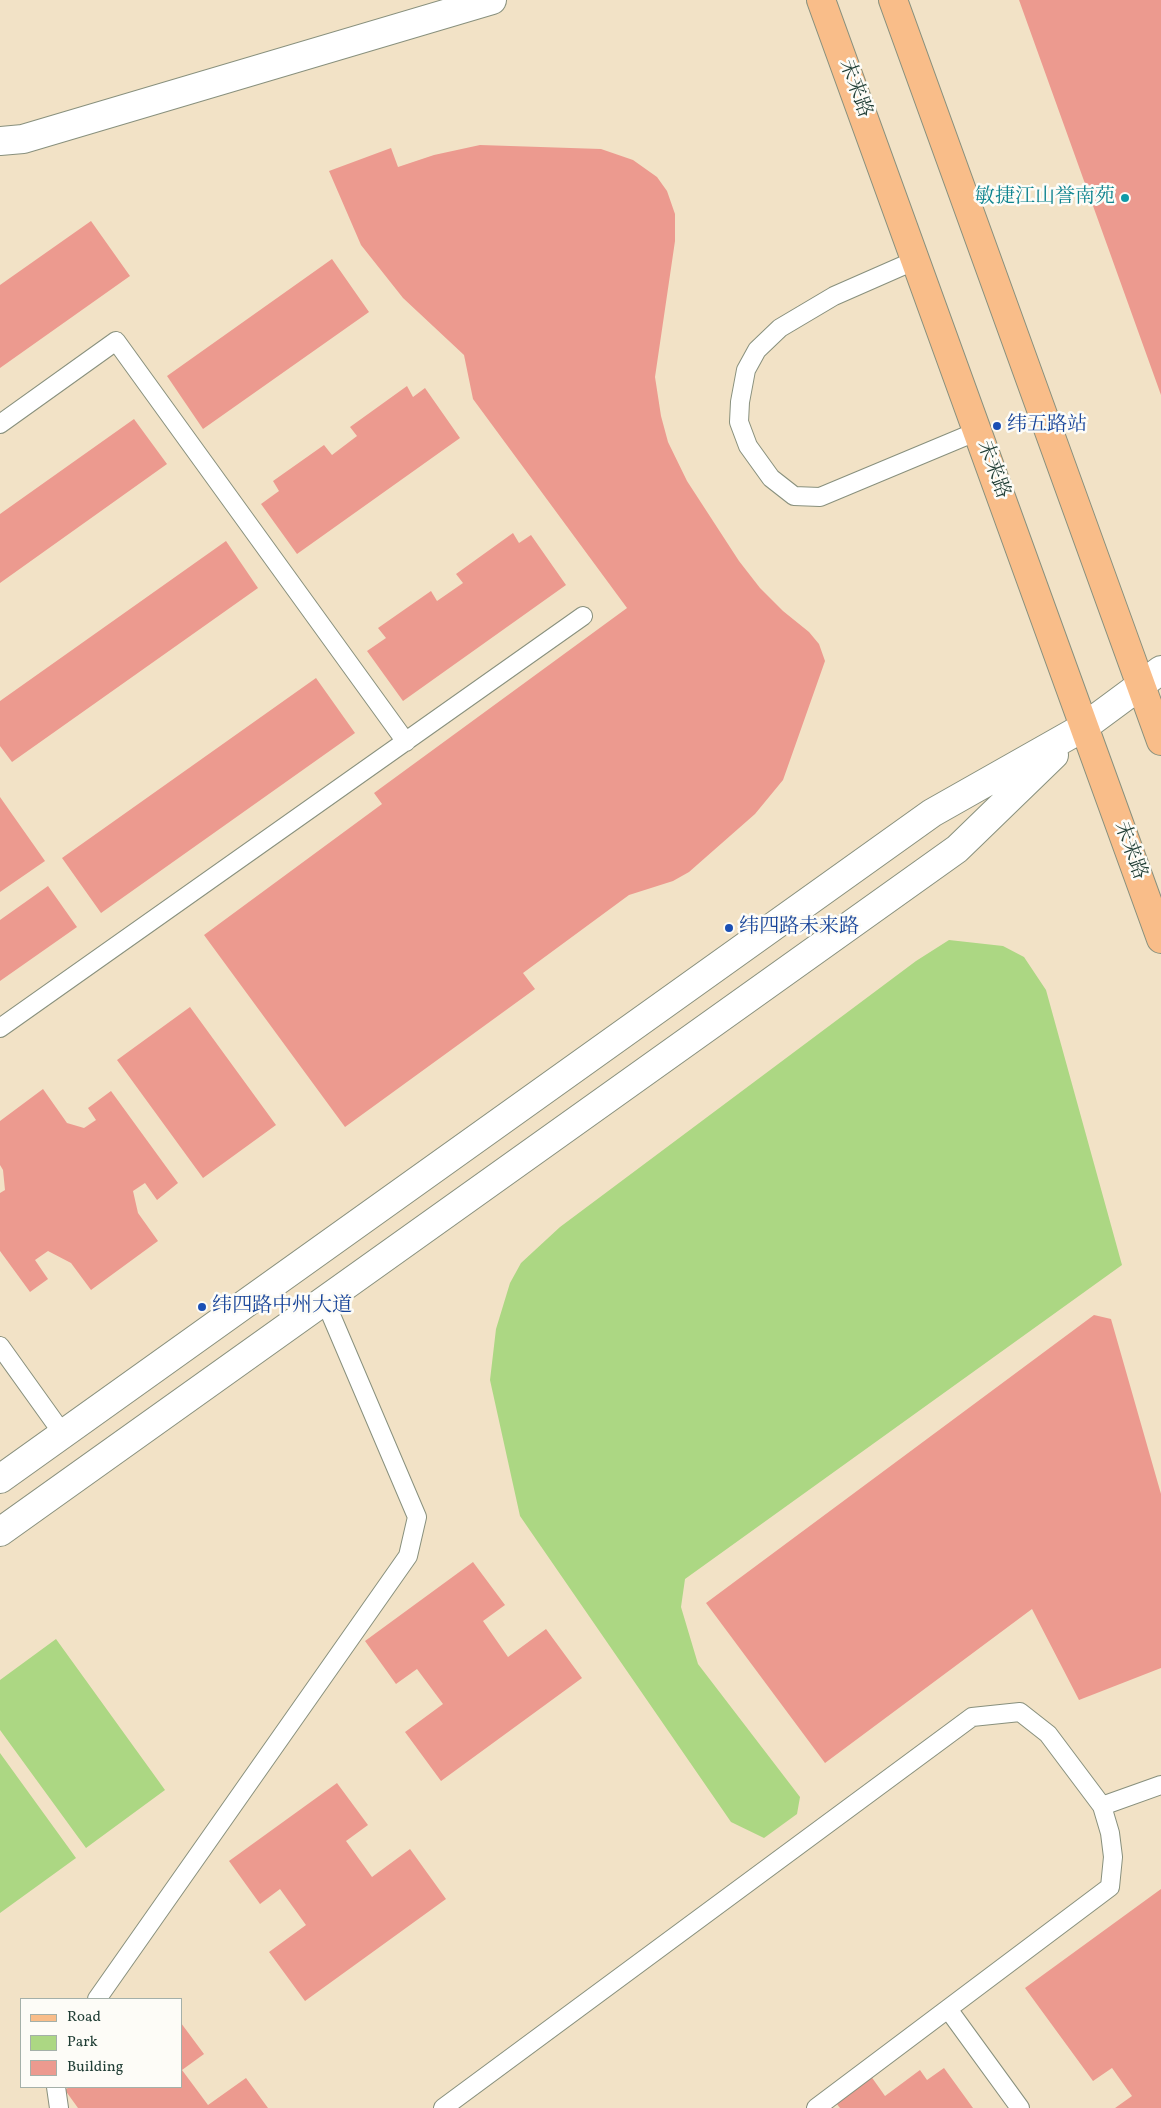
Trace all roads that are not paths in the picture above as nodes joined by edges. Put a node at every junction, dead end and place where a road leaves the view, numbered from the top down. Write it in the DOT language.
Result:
graph roads {
  1 [pos="492,0"];
  2 [pos="821,0"];
  3 [pos="893,0"];
  4 [pos="0,141"];
  5 [pos="916,260"];
  6 [pos="0,424"];
  7 [pos="978,431"];
  8 [pos="583,616"];
  9 [pos="1151,677"];
  10 [pos="1084,727"];
  11 [pos="1161,741"];
  12 [pos="406,742"];
  13 [pos="1161,940"];
  14 [pos="0,1028"];
  15 [pos="325,1300"];
  16 [pos="0,1346"];
  17 [pos="63,1434"];
  18 [pos="0,1479"];
  19 [pos="0,1532"];
  20 [pos="1161,1785"];
  21 [pos="1102,1806"];
  22 [pos="98,1998"];
  23 [pos="948,2009"];
  24 [pos="56,2088"];
  25 [pos="59,2108"];
  26 [pos="443,2108"];
  27 [pos="816,2108"];
  28 [pos="1020,2108"];
  1 -- 4 [label="street"];
  2 -- 5 [label="main road, 未来路"];
  3 -- 9 [label="main road"];
  5 -- 7 [label="main road, 未来路"];
  5 -- 7 [label="lane"];
  6 -- 12 [label="lane"];
  7 -- 10 [label="main road, 未来路"];
  8 -- 12 [label="lane"];
  9 -- 10 [label="street"];
  9 -- 11 [label="main road"];
  10 -- 13 [label="main road, 未来路"];
  10 -- 15 [label="street"];
  10 -- 17 [label="street"];
  12 -- 14 [label="lane"];
  15 -- 19 [label="street"];
  15 -- 22 [label="lane"];
  16 -- 17 [label="lane"];
  17 -- 18 [label="street"];
  20 -- 21 [label="lane"];
  21 -- 23 [label="lane"];
  21 -- 26 [label="lane"];
  23 -- 27 [label="lane"];
  23 -- 28 [label="lane"];
  24 -- 25 [label="lane"];
}
